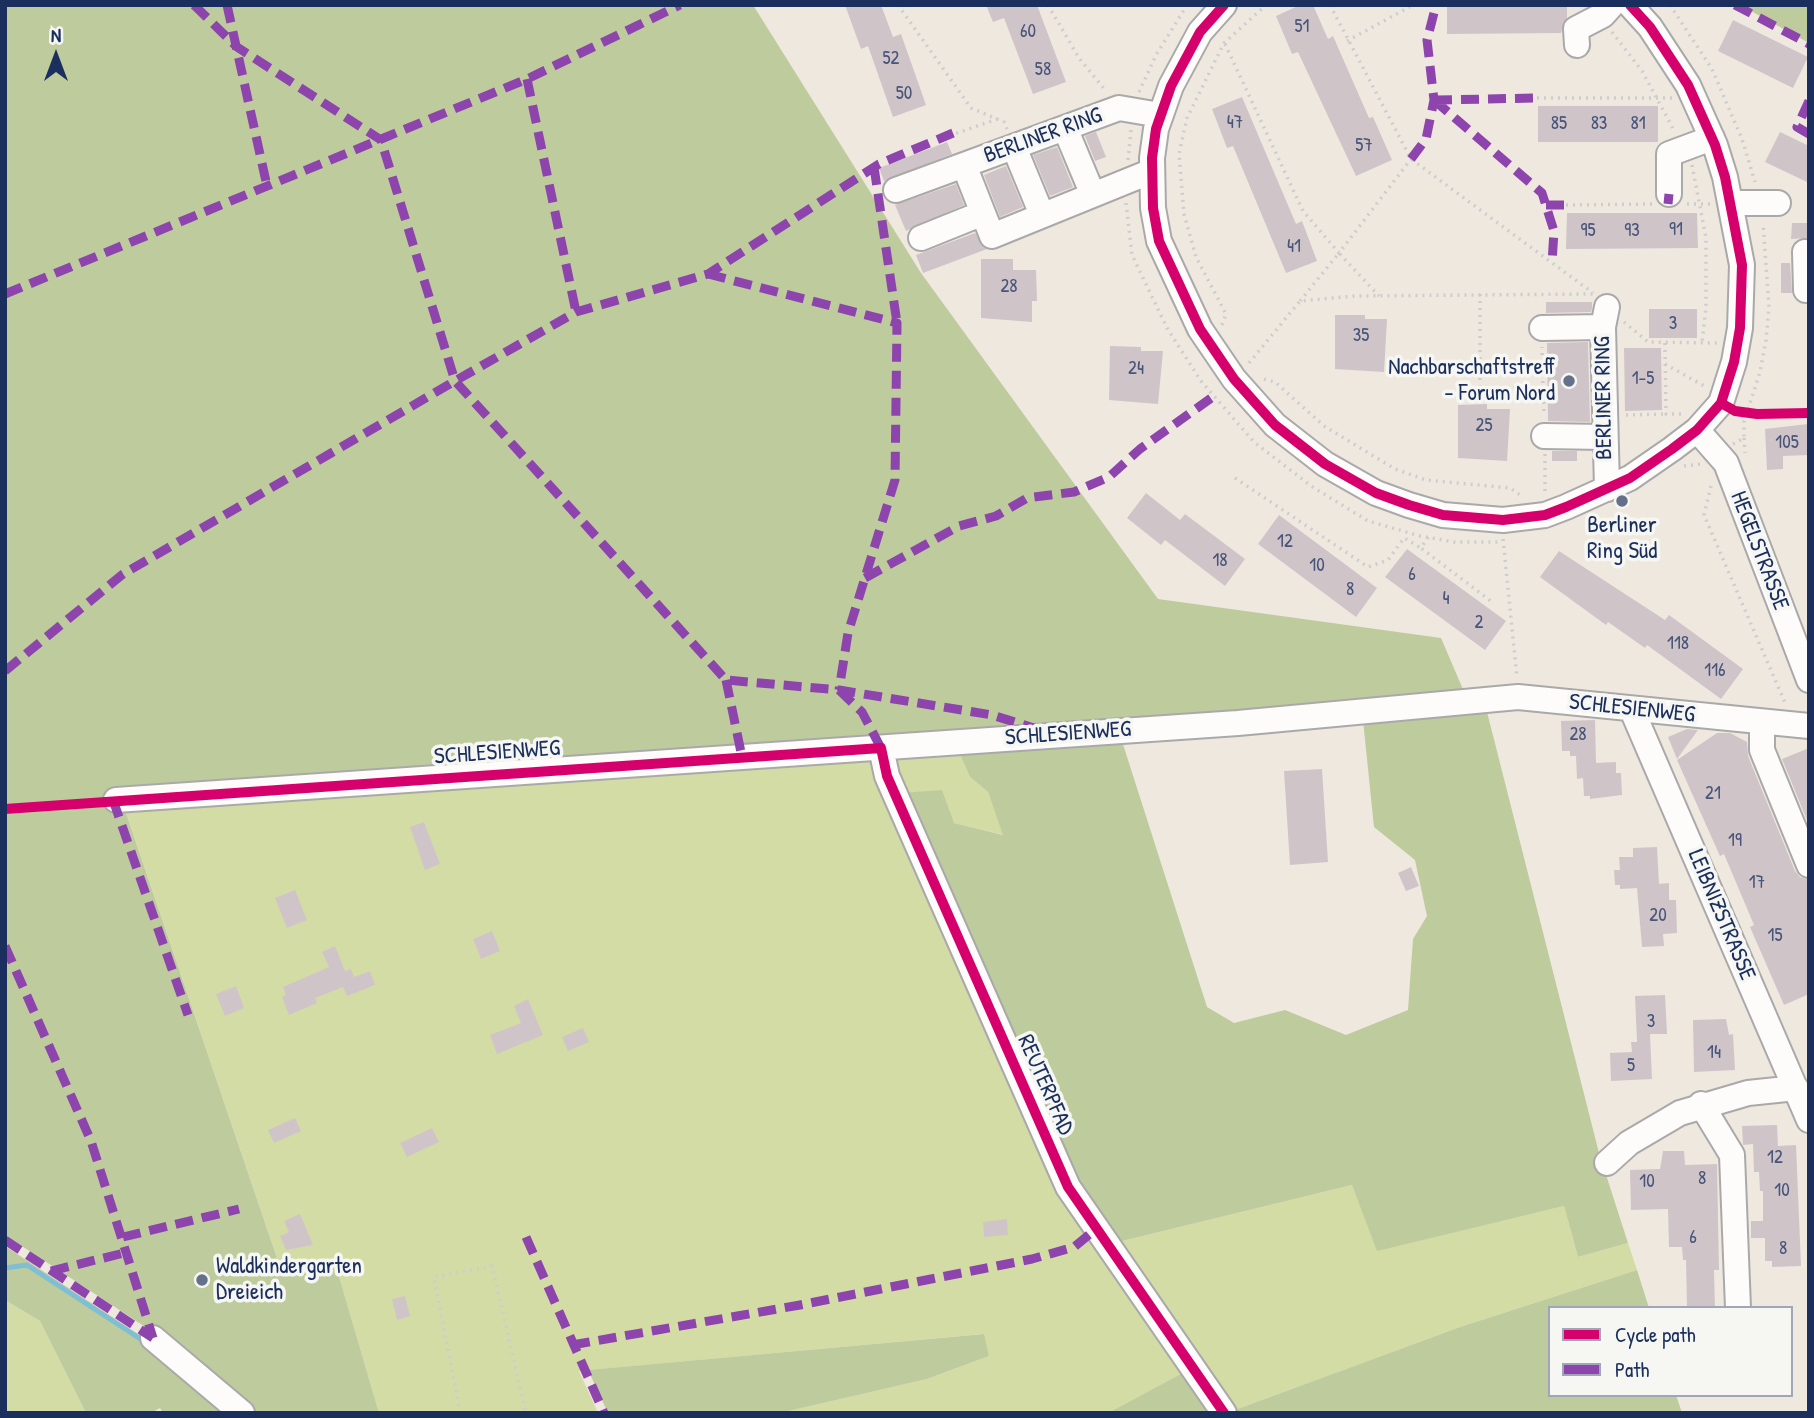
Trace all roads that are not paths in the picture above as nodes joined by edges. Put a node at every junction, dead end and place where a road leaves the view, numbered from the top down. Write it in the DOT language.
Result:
graph roads {
  1 [pos="1224,5"];
  2 [pos="1612,5"];
  3 [pos="1630,5"];
  4 [pos="1577,45"];
  5 [pos="1160,115"];
  6 [pos="1065,128"];
  7 [pos="1712,138"];
  8 [pos="1014,146"];
  9 [pos="964,165"];
  10 [pos="1139,170"];
  11 [pos="897,190"];
  12 [pos="1668,194"];
  13 [pos="1093,195"];
  14 [pos="1778,203"];
  15 [pos="1733,204"];
  16 [pos="983,213"];
  17 [pos="1042,215"];
  18 [pos="921,237"];
  19 [pos="1805,252"];
  20 [pos="1806,290"];
  21 [pos="1542,328"];
  22 [pos="1713,411"];
  23 [pos="1604,427"];
  24 [pos="1544,436"];
  25 [pos="1606,489"];
  26 [pos="1809,680"];
  27 [pos="1632,710"];
  28 [pos="1762,723"];
  29 [pos="1801,726"];
  30 [pos="881,748"];
  31 [pos="116,800"];
  32 [pos="1809,865"];
  33 [pos="1796,1088"];
  34 [pos="1701,1104"];
  35 [pos="1809,1120"];
  36 [pos="1607,1163"];
  37 [pos="1738,1306"];
  38 [pos="153,1338"];
  39 [pos="242,1413"];
  40 [pos="1223,1413"];
  1 -- 5 [label="street, BERLINER RING"];
  2 -- 4 [label="street"];
  3 -- 7 [label="street"];
  5 -- 6 [label="street, BERLINER RING"];
  5 -- 10 [label="street, BERLINER RING"];
  6 -- 8 [label="street, BERLINER RING"];
  6 -- 13 [label="street"];
  7 -- 12 [label="street"];
  7 -- 15 [label="street"];
  8 -- 9 [label="street, BERLINER RING"];
  8 -- 17 [label="street"];
  9 -- 11 [label="street"];
  9 -- 16 [label="street, BERLINER RING"];
  10 -- 13 [label="street, BERLINER RING"];
  10 -- 25 [label="street, BERLINER RING"];
  13 -- 17 [label="street, BERLINER RING"];
  14 -- 15 [label="street"];
  15 -- 22 [label="street"];
  16 -- 17 [label="street, BERLINER RING"];
  16 -- 18 [label="street"];
  19 -- 20 [label="street"];
  21 -- 23 [label="street, BERLINER RING"];
  22 -- 25 [label="street, BERLINER RING"];
  22 -- 26 [label="street, HEGELSTRASSE"];
  23 -- 24 [label="street"];
  23 -- 25 [label="street, BERLINER RING"];
  27 -- 28 [label="street, SCHLESIENWEG"];
  27 -- 30 [label="street, SCHLESIENWEG"];
  27 -- 33 [label="street, LEIBNIZSTRASSE"];
  28 -- 29 [label="street, SCHLESIENWEG"];
  28 -- 32 [label="street"];
  30 -- 31 [label="street, SCHLESIENWEG"];
  30 -- 40 [label="street, REUTERPFAD"];
  33 -- 34 [label="street"];
  33 -- 35 [label="street, LEIBNIZSTRASSE"];
  34 -- 36 [label="street"];
  34 -- 37 [label="street"];
  38 -- 39 [label="street"];
}
